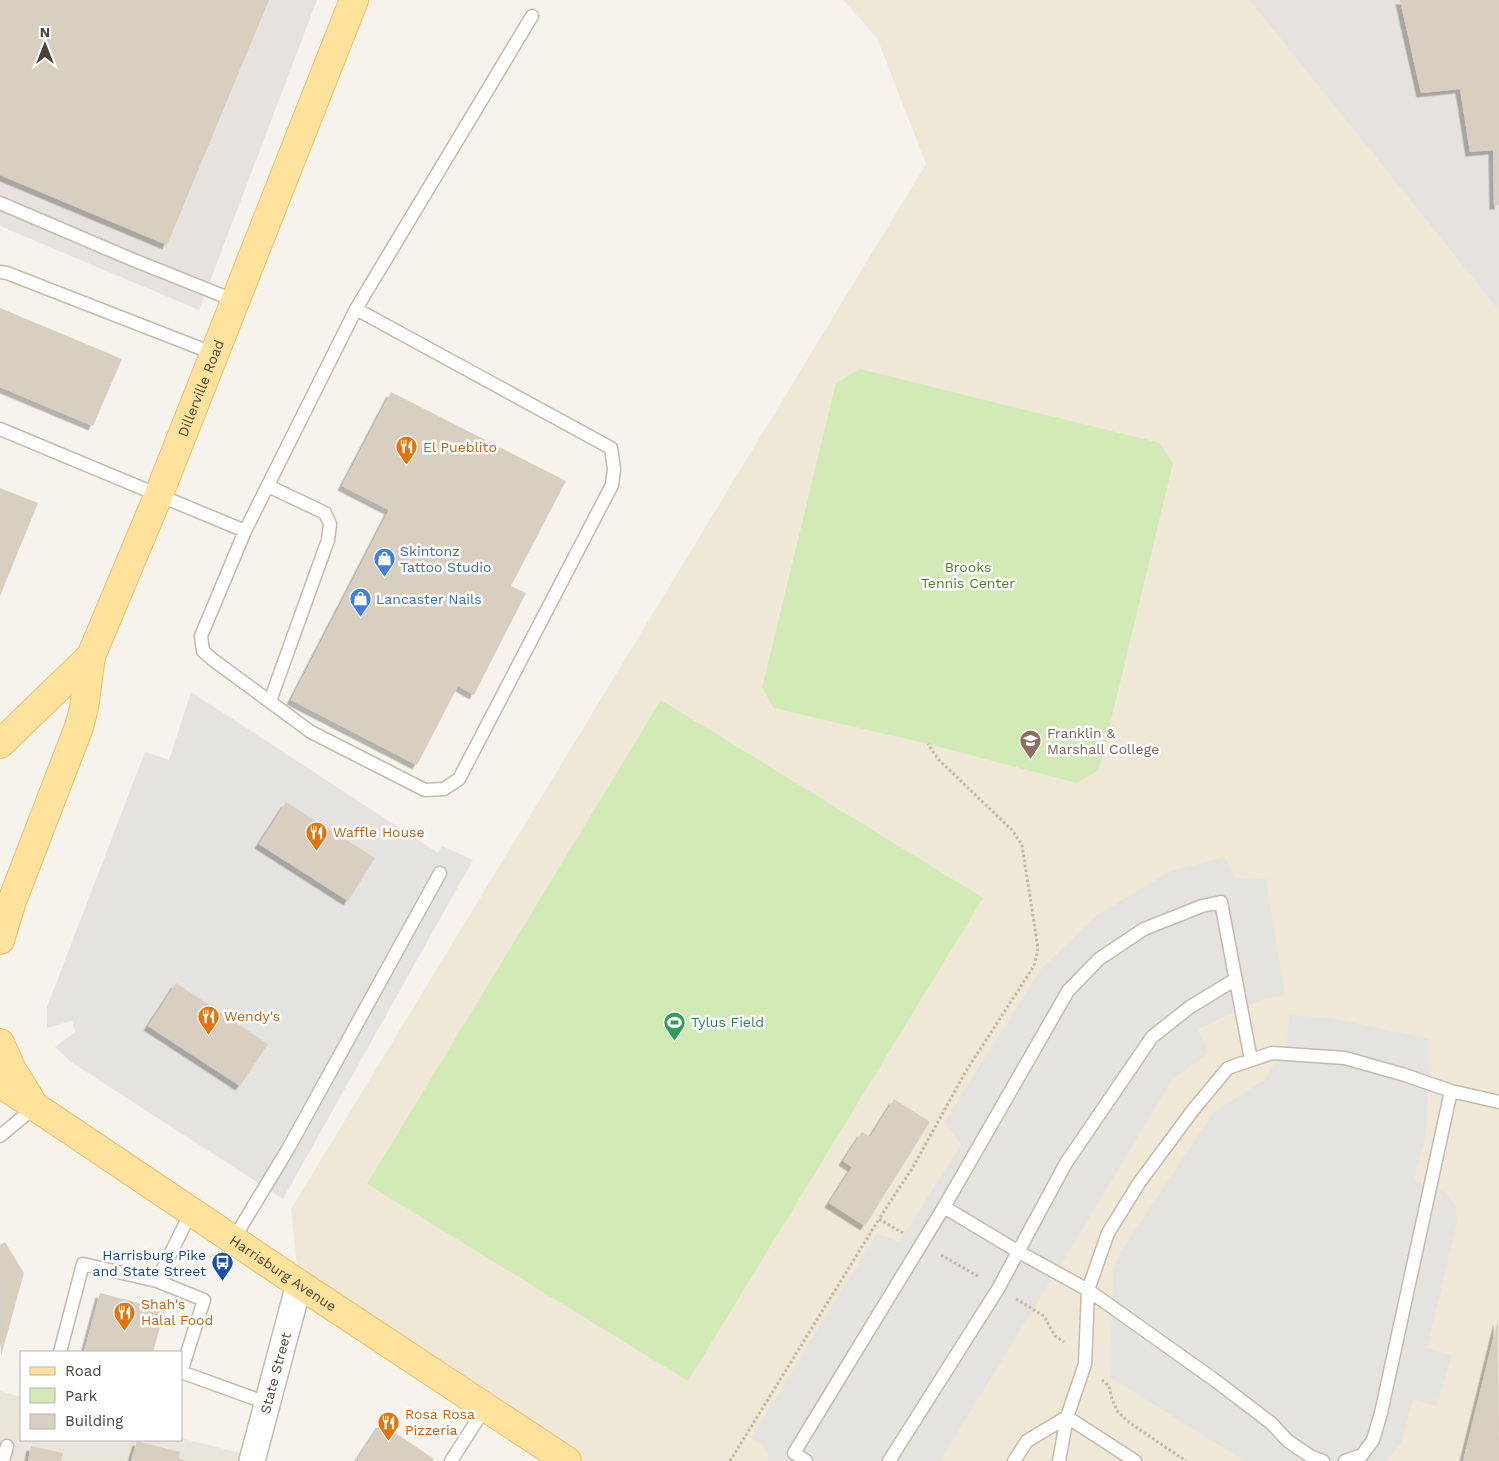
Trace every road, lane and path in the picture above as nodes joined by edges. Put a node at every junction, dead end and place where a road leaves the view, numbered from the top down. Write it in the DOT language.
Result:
graph roads {
  1 [pos="354,0"];
  2 [pos="532,16"];
  3 [pos="0,203"];
  4 [pos="0,272"];
  5 [pos="236,301"];
  6 [pos="356,309"];
  7 [pos="215,354"];
  8 [pos="0,429"];
  9 [pos="268,486"];
  10 [pos="160,494"];
  11 [pos="246,530"];
  12 [pos="90,656"];
  13 [pos="270,701"];
  14 [pos="0,743"];
  15 [pos="440,873"];
  16 [pos="0,940"];
  17 [pos="1236,979"];
  18 [pos="0,1043"];
  19 [pos="1251,1060"];
  20 [pos="0,1083"];
  21 [pos="1451,1091"];
  22 [pos="1499,1102"];
  23 [pos="35,1107"];
  24 [pos="0,1136"];
  25 [pos="944,1208"];
  26 [pos="191,1212"];
  27 [pos="879,1219"];
  28 [pos="233,1240"];
  29 [pos="1019,1252"];
  30 [pos="157,1281"];
  31 [pos="299,1284"];
  32 [pos="1088,1290"];
  33 [pos="60,1351"];
  34 [pos="182,1369"];
  35 [pos="182,1372"];
  36 [pos="267,1403"];
  37 [pos="485,1408"];
  38 [pos="1067,1417"];
  39 [pos="7,1446"];
  40 [pos="3,1461"];
  41 [pos="252,1461"];
  42 [pos="451,1461"];
  43 [pos="566,1461"];
  44 [pos="730,1461"];
  45 [pos="806,1461"];
  46 [pos="889,1461"];
  47 [pos="1014,1461"];
  48 [pos="1059,1461"];
  49 [pos="1135,1461"];
  50 [pos="1323,1461"];
  51 [pos="1345,1461"];
  1 -- 5 [label="main road, Dillerville Road"];
  2 -- 6 [label="lane"];
  3 -- 5 [label="lane"];
  4 -- 7 [label="lane"];
  5 -- 7 [label="main road, Dillerville Road"];
  6 -- 9 [label="lane"];
  6 -- 13 [label="lane"];
  7 -- 10 [label="main road, Dillerville Road"];
  8 -- 10 [label="lane"];
  9 -- 11 [label="lane"];
  9 -- 13 [label="lane"];
  10 -- 11 [label="lane"];
  10 -- 12 [label="main road, Dillerville Road"];
  11 -- 13 [label="lane"];
  12 -- 14 [label="main road, Dillerville Road"];
  12 -- 16 [label="main road"];
  15 -- 28 [label="lane"];
  17 -- 19 [label="lane"];
  17 -- 25 [label="lane"];
  17 -- 29 [label="lane"];
  18 -- 23 [label="main road"];
  19 -- 21 [label="lane"];
  19 -- 32 [label="lane"];
  20 -- 23 [label="main road, Harrisburg Avenue"];
  21 -- 22 [label="lane"];
  21 -- 51 [label="lane"];
  23 -- 24 [label="lane"];
  23 -- 26 [label="main road, Harrisburg Avenue"];
  25 -- 29 [label="lane"];
  25 -- 45 [label="lane"];
  26 -- 28 [label="main road, Harrisburg Avenue"];
  26 -- 30 [label="lane"];
  27 -- 44 [label="path"];
  28 -- 31 [label="main road, Harrisburg Avenue"];
  29 -- 32 [label="lane"];
  29 -- 46 [label="lane"];
  30 -- 33 [label="lane"];
  30 -- 34 [label="lane"];
  31 -- 36 [label="street, State Street"];
  31 -- 37 [label="main road, Harrisburg Avenue"];
  32 -- 38 [label="lane"];
  32 -- 50 [label="lane"];
  35 -- 36 [label="lane"];
  36 -- 41 [label="street, State Street"];
  37 -- 42 [label="lane"];
  37 -- 43 [label="main road, Harrisburg Avenue"];
  38 -- 47 [label="lane"];
  38 -- 48 [label="lane"];
  38 -- 49 [label="lane"];
  39 -- 40 [label="lane"];
}
